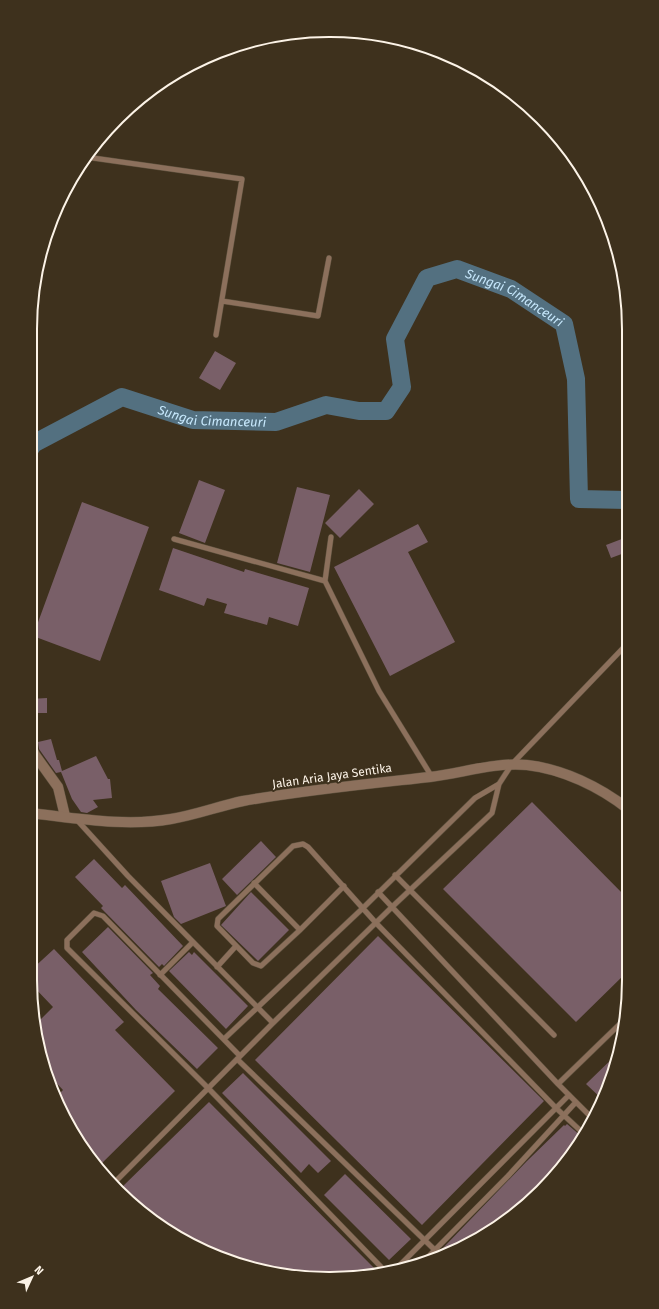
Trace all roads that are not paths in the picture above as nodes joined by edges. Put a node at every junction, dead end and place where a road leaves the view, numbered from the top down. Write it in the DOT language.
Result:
graph roads {
  1 [pos="92,158"];
  2 [pos="329,258"];
  3 [pos="222,301"];
  4 [pos="216,335"];
  5 [pos="331,537"];
  6 [pos="174,538"];
  7 [pos="325,581"];
  8 [pos="622,649"];
  9 [pos="37,758"];
  10 [pos="512,764"];
  11 [pos="432,776"];
  12 [pos="499,784"];
  13 [pos="622,805"];
  14 [pos="37,814"];
  15 [pos="70,816"];
  16 [pos="395,875"];
  17 [pos="254,883"];
  18 [pos="344,886"];
  19 [pos="411,890"];
  20 [pos="378,892"];
  21 [pos="392,907"];
  22 [pos="363,908"];
  23 [pos="376,923"];
  24 [pos="300,930"];
  25 [pos="192,943"];
  26 [pos="236,946"];
  27 [pos="216,967"];
  28 [pos="160,975"];
  29 [pos="257,1007"];
  30 [pos="273,1023"];
  31 [pos="618,1026"];
  32 [pos="554,1035"];
  33 [pos="224,1039"];
  34 [pos="239,1057"];
  35 [pos="558,1084"];
  36 [pos="208,1088"];
  37 [pos="569,1096"];
  38 [pos="576,1102"];
  39 [pos="556,1108"];
  40 [pos="564,1115"];
  41 [pos="589,1115"];
  42 [pos="580,1130"];
  43 [pos="117,1180"];
  44 [pos="426,1240"];
  45 [pos="435,1249"];
  46 [pos="437,1251"];
  47 [pos="431,1254"];
  48 [pos="403,1263"];
  49 [pos="380,1267"];
  1 -- 3 [label="lane"];
  2 -- 3 [label="lane"];
  3 -- 4 [label="lane"];
  5 -- 7 [label="lane"];
  6 -- 7 [label="lane"];
  7 -- 11 [label="lane"];
  8 -- 10 [label="lane"];
  9 -- 15 [label="street"];
  10 -- 11 [label="street, Jalan Aria Jaya Sentika"];
  10 -- 12 [label="lane"];
  10 -- 13 [label="street, Jalan Aria Jaya Sentika"];
  11 -- 15 [label="street, Jalan Aria Jaya Sentika"];
  12 -- 16 [label="lane"];
  12 -- 19 [label="lane"];
  14 -- 15 [label="street, Jalan Aria Jaya Sentika"];
  15 -- 25 [label="lane"];
  16 -- 19 [label="lane"];
  16 -- 20 [label="lane"];
  17 -- 18 [label="lane"];
  17 -- 24 [label="lane"];
  17 -- 26 [label="lane"];
  18 -- 22 [label="lane"];
  18 -- 24 [label="lane"];
  19 -- 21 [label="lane"];
  19 -- 32 [label="lane"];
  20 -- 21 [label="lane"];
  20 -- 22 [label="lane"];
  21 -- 23 [label="lane"];
  21 -- 35 [label="lane"];
  22 -- 23 [label="lane"];
  22 -- 29 [label="lane"];
  23 -- 30 [label="lane"];
  23 -- 39 [label="lane"];
  24 -- 26 [label="lane"];
  25 -- 27 [label="lane"];
  25 -- 28 [label="lane"];
  26 -- 27 [label="lane"];
  27 -- 29 [label="lane"];
  28 -- 33 [label="lane"];
  28 -- 36 [label="lane"];
  29 -- 30 [label="lane"];
  29 -- 33 [label="lane"];
  30 -- 34 [label="lane"];
  31 -- 35 [label="lane"];
  33 -- 34 [label="lane"];
  34 -- 36 [label="lane"];
  34 -- 44 [label="lane"];
  35 -- 37 [label="lane"];
  36 -- 43 [label="lane"];
  36 -- 49 [label="lane"];
  37 -- 38 [label="lane"];
  37 -- 39 [label="lane"];
  38 -- 40 [label="lane"];
  38 -- 41 [label="lane"];
  39 -- 40 [label="lane"];
  39 -- 44 [label="lane"];
  40 -- 42 [label="lane"];
  40 -- 45 [label="lane"];
  44 -- 45 [label="lane"];
  44 -- 48 [label="lane"];
  45 -- 46 [label="lane"];
  45 -- 47 [label="lane"];
}
